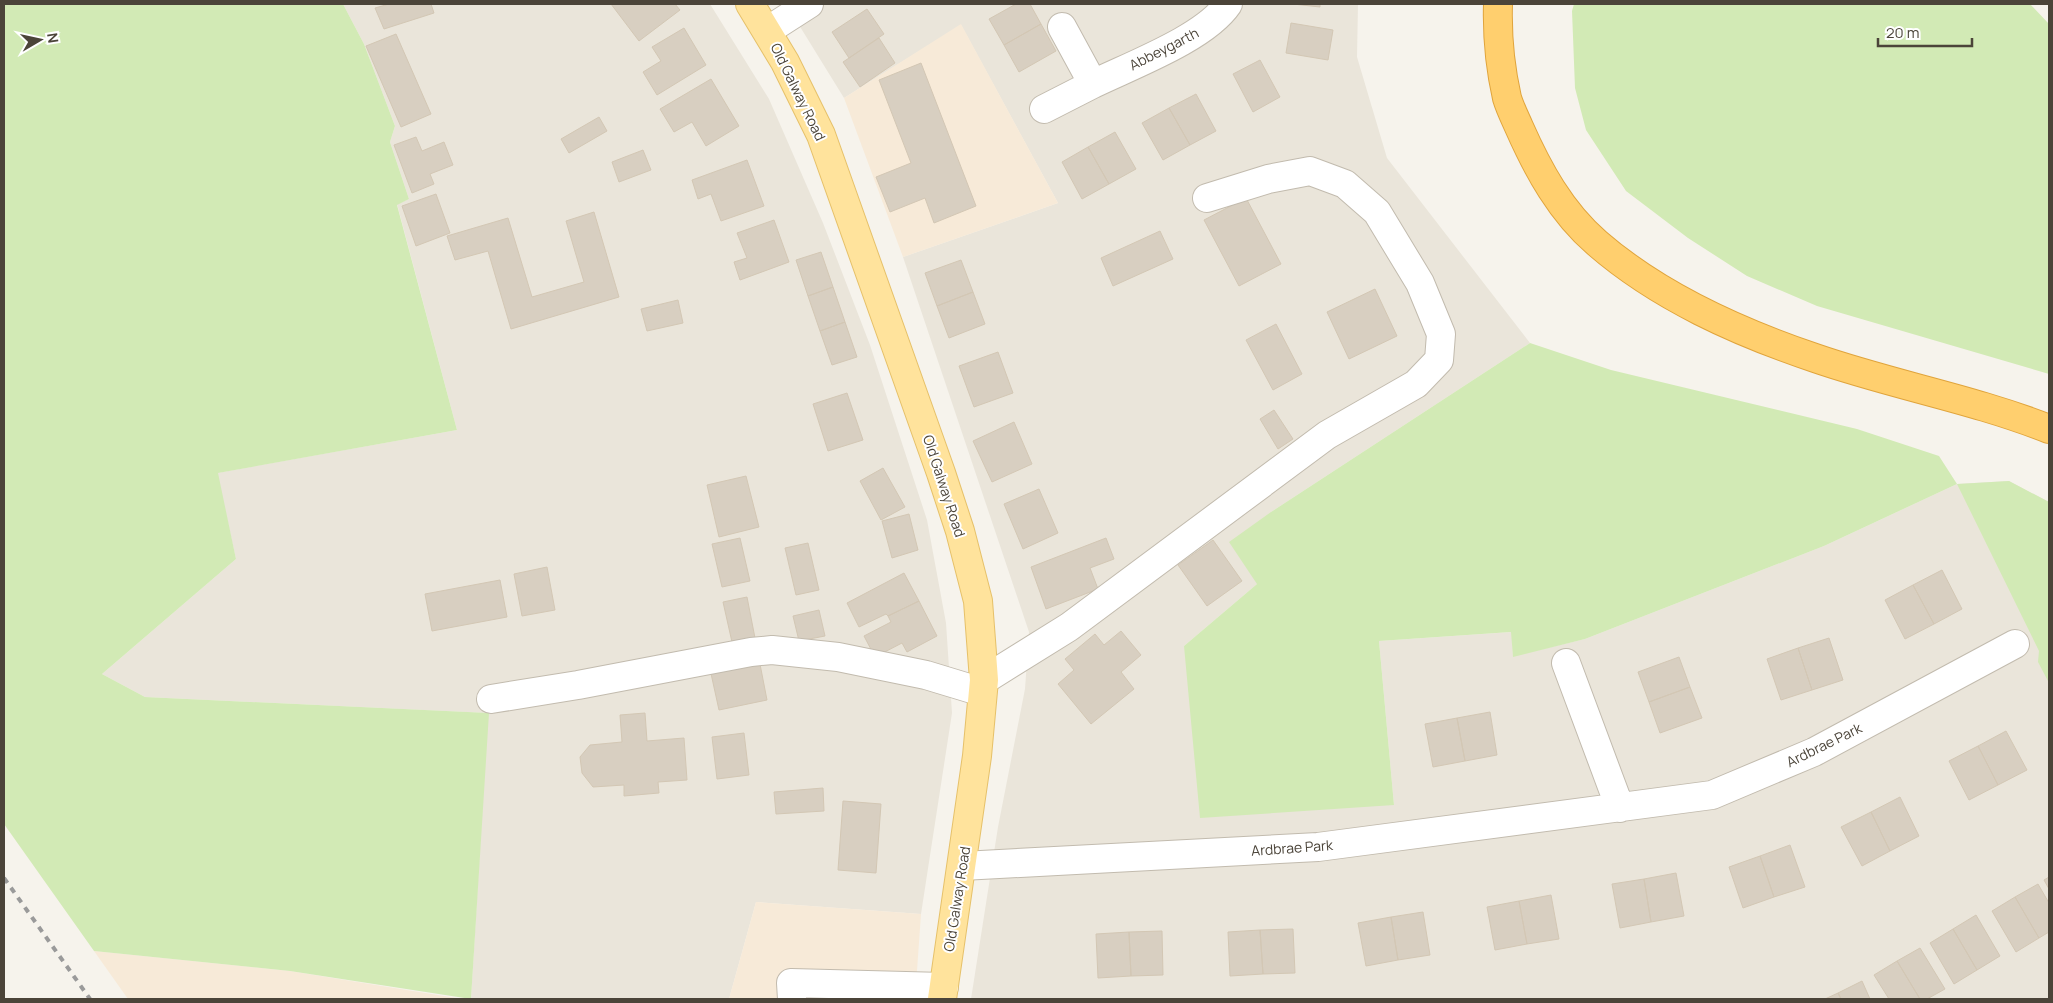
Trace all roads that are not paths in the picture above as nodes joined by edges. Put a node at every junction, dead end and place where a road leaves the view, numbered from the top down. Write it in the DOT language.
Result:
graph roads {
  1 [pos="750,4"];
  2 [pos="808,4"];
  3 [pos="1228,4"];
  4 [pos="1498,4"];
  5 [pos="1062,27"];
  6 [pos="767,31"];
  7 [pos="1093,84"];
  8 [pos="1044,109"];
  9 [pos="1207,198"];
  10 [pos="2049,429"];
  11 [pos="2015,644"];
  12 [pos="1566,663"];
  13 [pos="983,686"];
  14 [pos="491,699"];
  15 [pos="1620,808"];
  16 [pos="962,866"];
  17 [pos="873,992"];
  18 [pos="943,993"];
  19 [pos="792,999"];
  1 -- 6 [label="main road, Old Galway Road"];
  2 -- 6 [label="street"];
  3 -- 7 [label="street, Abbeygarth"];
  4 -- 10 [label="highway"];
  5 -- 7 [label="street"];
  6 -- 13 [label="main road, Old Galway Road"];
  7 -- 8 [label="street, Abbeygarth"];
  9 -- 13 [label="street"];
  11 -- 15 [label="street, Ardbrae Park"];
  12 -- 15 [label="street"];
  13 -- 14 [label="street"];
  13 -- 16 [label="main road, Old Galway Road"];
  15 -- 16 [label="street, Ardbrae Park"];
  16 -- 18 [label="main road, Old Galway Road"];
  17 -- 18 [label="street"];
  17 -- 19 [label="street"];
}
